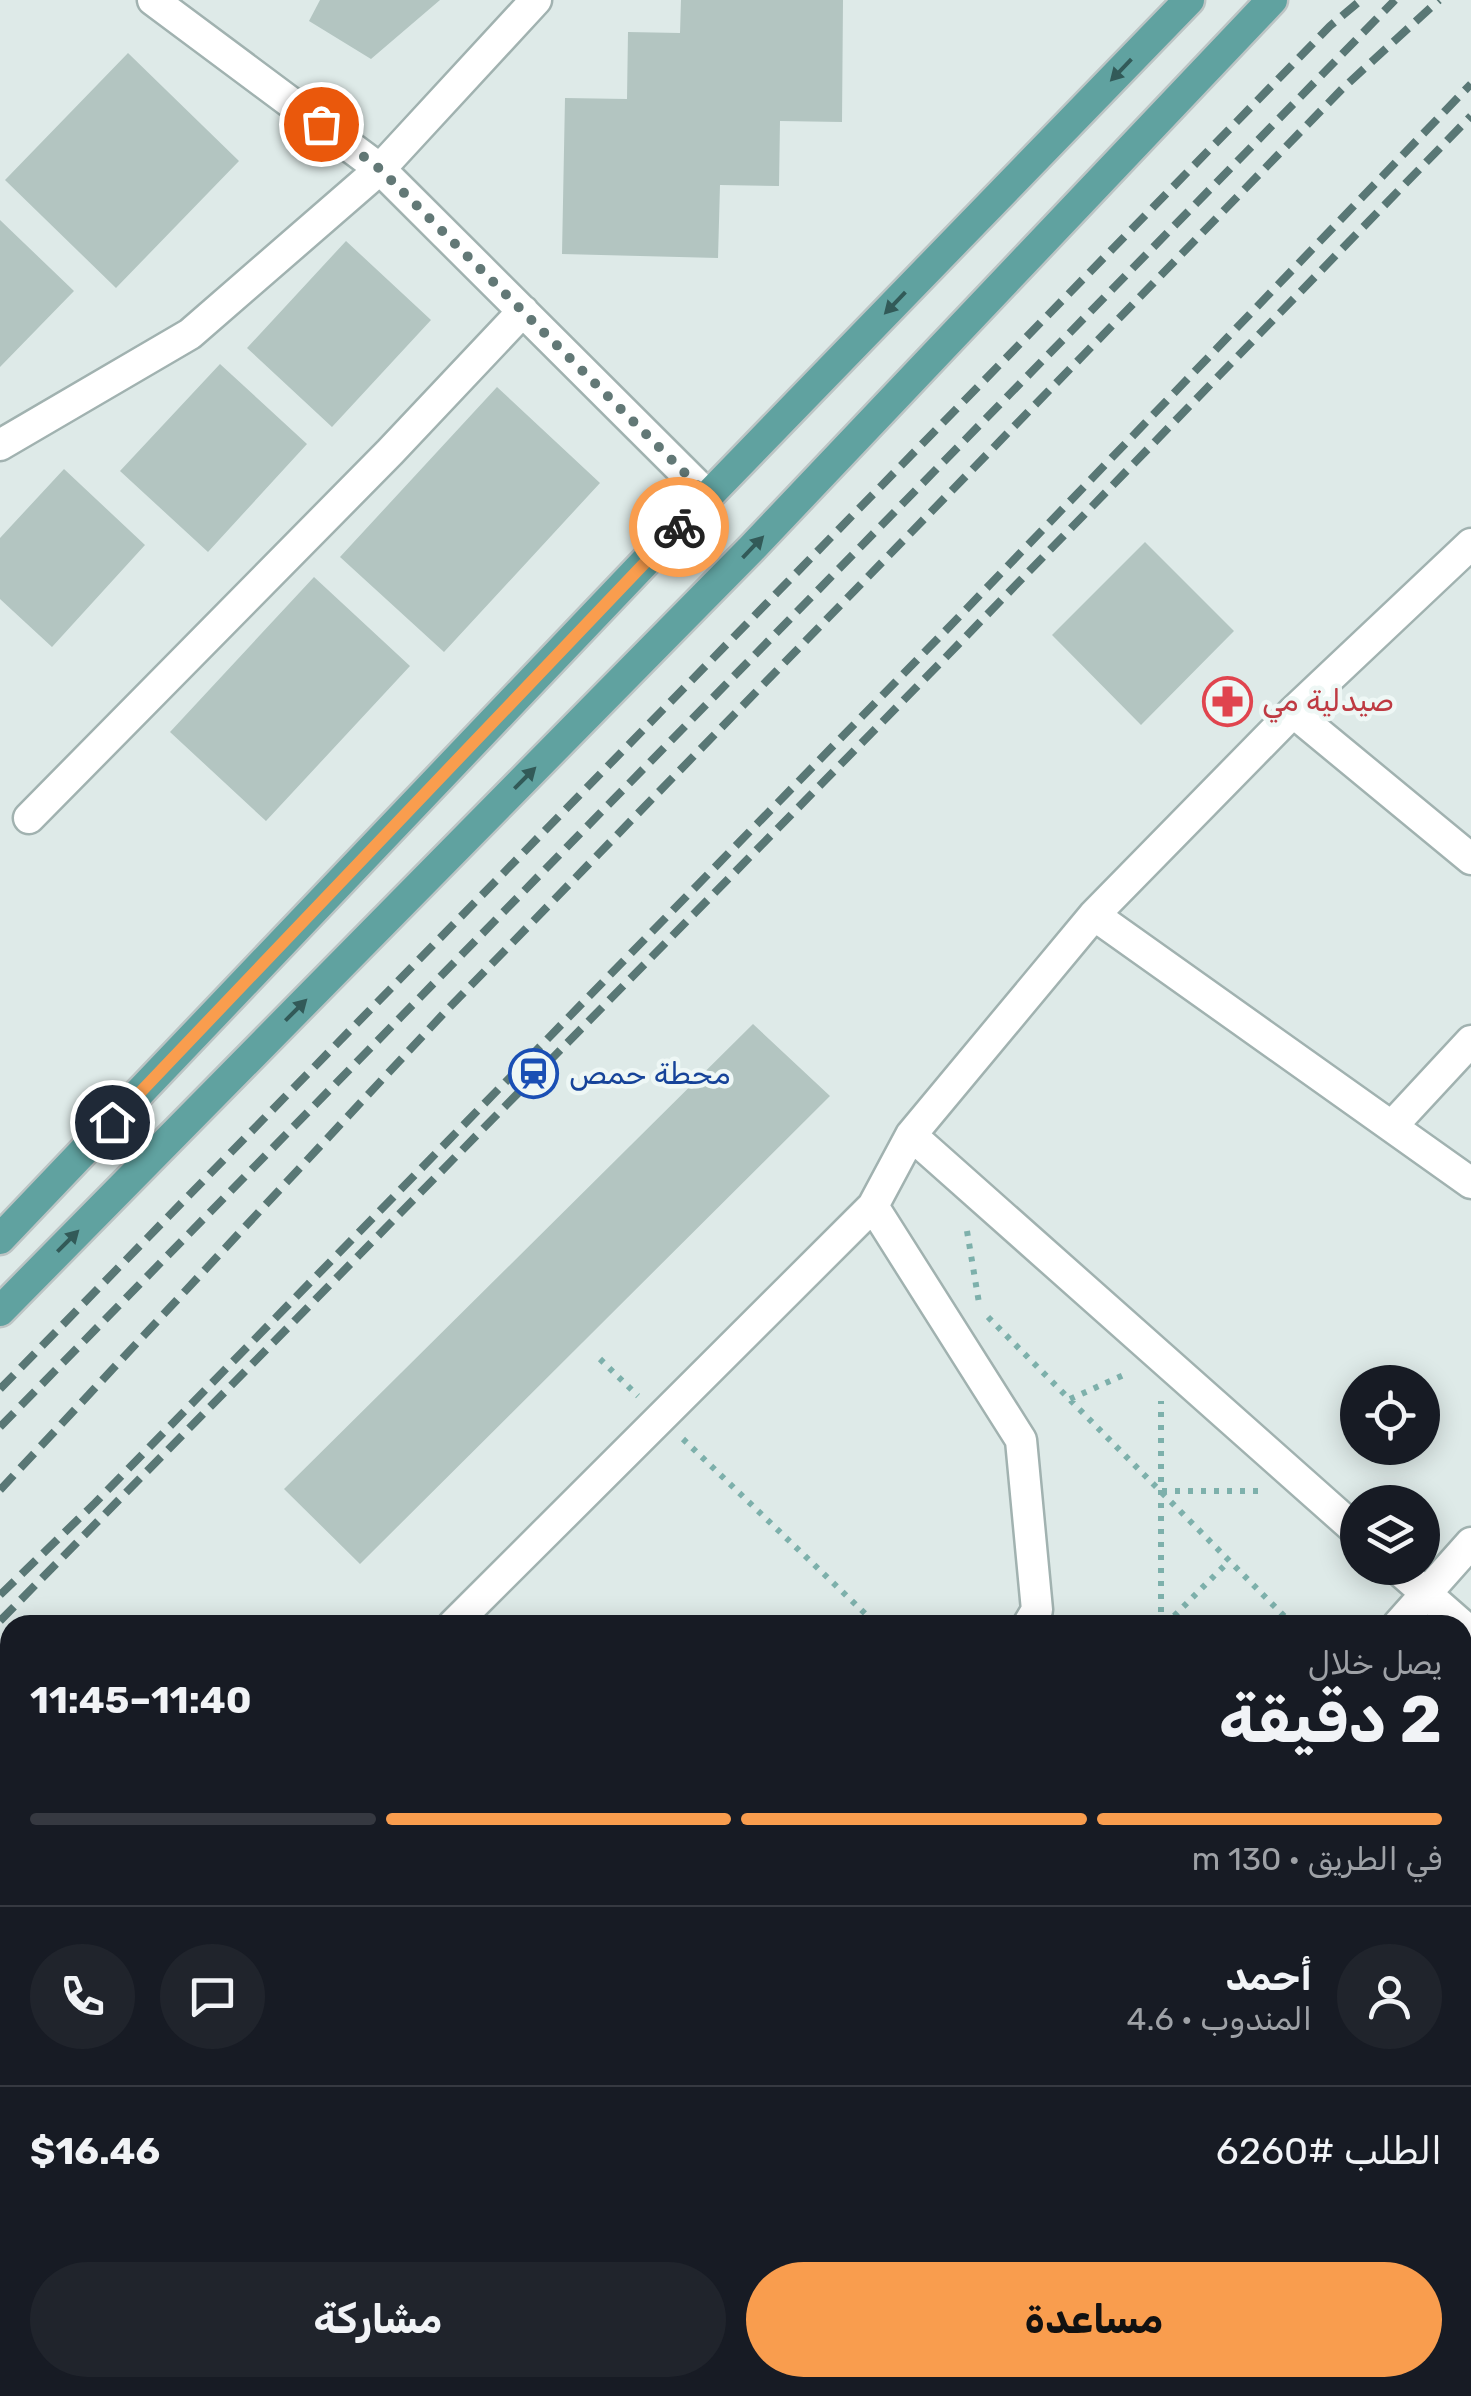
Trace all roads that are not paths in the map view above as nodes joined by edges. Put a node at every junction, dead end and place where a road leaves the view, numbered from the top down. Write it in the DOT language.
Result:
graph roads {
  1 [pos="153,0"];
  2 [pos="536,0"];
  3 [pos="1272,0"];
  4 [pos="1179,5"];
  5 [pos="380,169"];
  6 [pos="523,311"];
  7 [pos="0,445"];
  8 [pos="708,496"];
  9 [pos="1471,544"];
  10 [pos="1293,712"];
  11 [pos="29,818"];
  12 [pos="1471,858"];
  13 [pos="1094,915"];
  14 [pos="1471,1042"];
  15 [pos="1392,1125"];
  16 [pos="911,1135"];
  17 [pos="1471,1183"];
  18 [pos="874,1206"];
  19 [pos="1,1235"];
  20 [pos="0,1311"];
  21 [pos="1340,1516"];
  22 [pos="1471,1544"];
  23 [pos="1417,1585"];
  24 [pos="1427,1594"];
  25 [pos="463,1615"];
  26 [pos="1034,1615"];
  27 [pos="1407,1615"];
  28 [pos="1451,1615"];
  1 -- 5 [label="street"];
  2 -- 5 [label="street"];
  20 -- 3 [label="main road, one-way"];
  4 -- 8 [label="main road, one-way"];
  5 -- 6 [label="street"];
  5 -- 7 [label="street"];
  6 -- 8 [label="street"];
  6 -- 11 [label="street"];
  8 -- 19 [label="main road"];
  9 -- 10 [label="street"];
  10 -- 12 [label="street"];
  10 -- 13 [label="street"];
  13 -- 15 [label="street"];
  13 -- 16 [label="street"];
  14 -- 15 [label="street"];
  15 -- 17 [label="street"];
  16 -- 18 [label="street"];
  16 -- 21 [label="street"];
  18 -- 25 [label="street"];
  18 -- 26 [label="street"];
  22 -- 24 [label="street"];
  23 -- 24 [label="street"];
  24 -- 27 [label="street"];
  24 -- 28 [label="street"];
}
